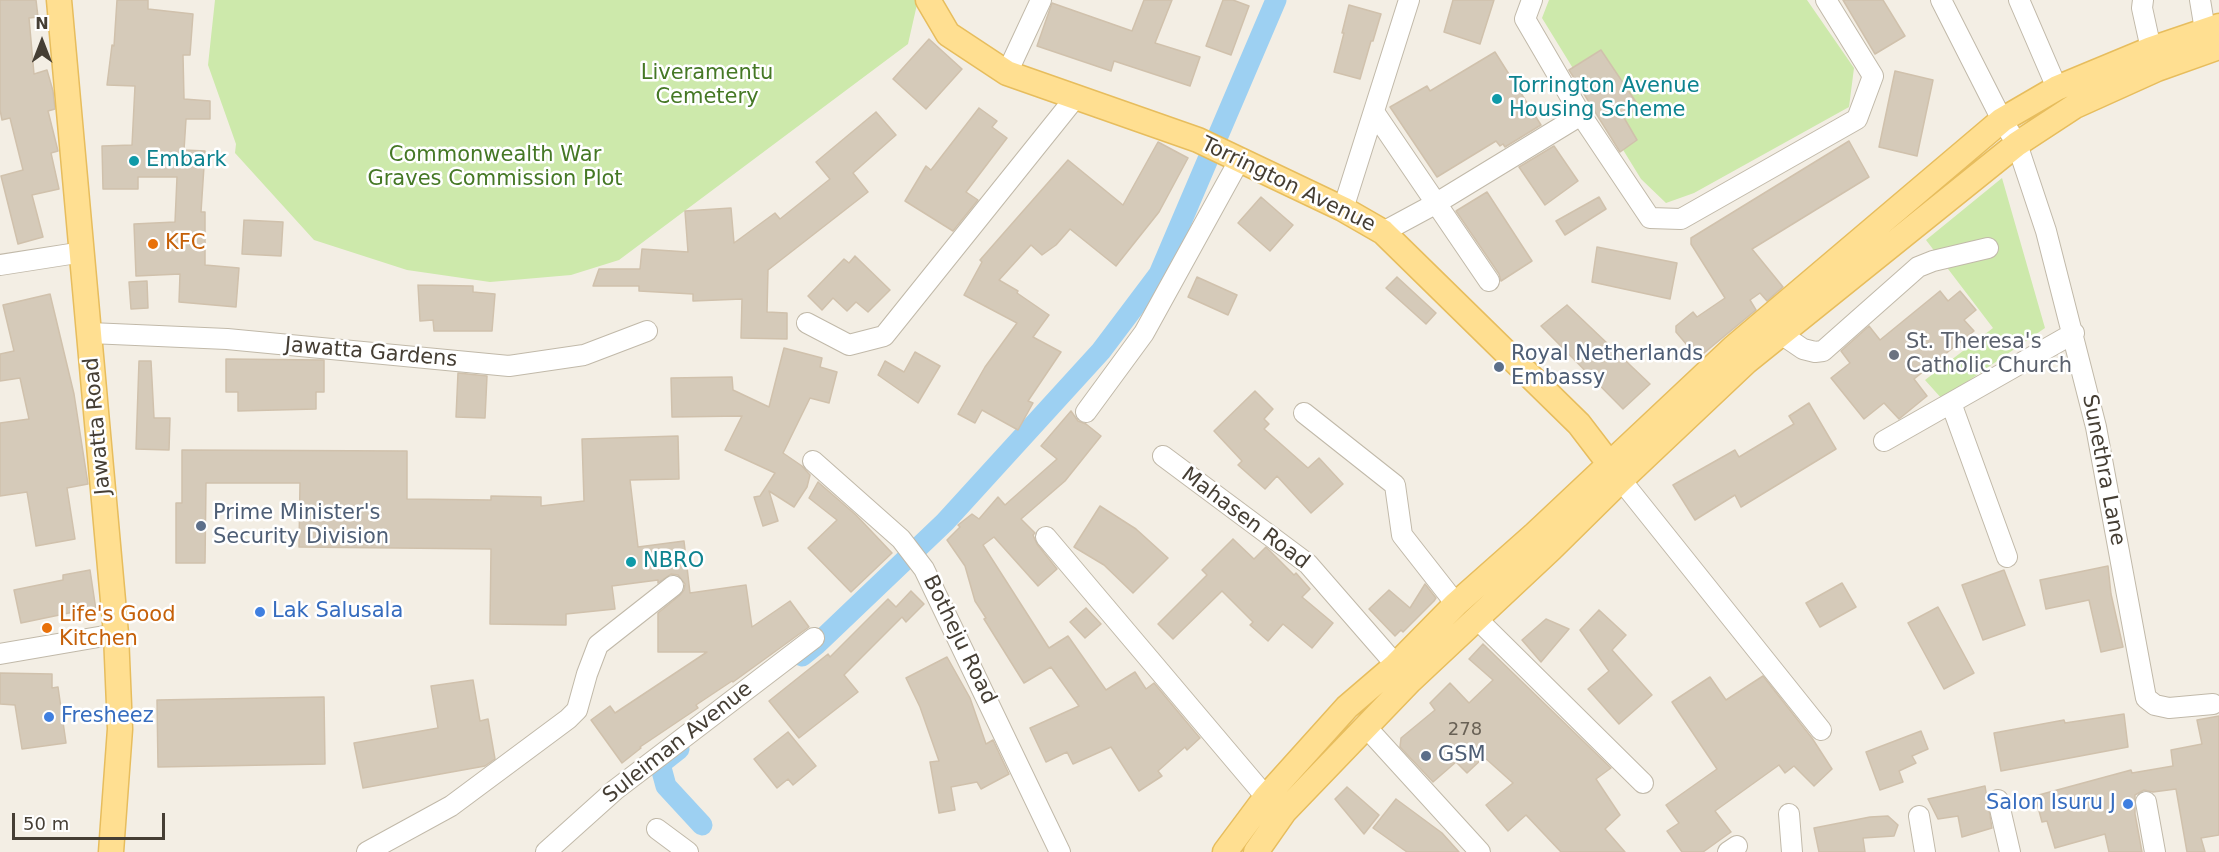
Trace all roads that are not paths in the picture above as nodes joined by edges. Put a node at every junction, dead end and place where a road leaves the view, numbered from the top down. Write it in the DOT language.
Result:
graph roads {
  1 [pos="59,0"];
  2 [pos="928,0"];
  3 [pos="1041,0"];
  4 [pos="1409,0"];
  5 [pos="1532,0"];
  6 [pos="1826,0"];
  7 [pos="1941,0"];
  8 [pos="2019,0"];
  9 [pos="2143,0"];
  10 [pos="2200,0"];
  11 [pos="2214,34"];
  12 [pos="2151,49"];
  13 [pos="1007,73"];
  14 [pos="2057,88"];
  15 [pos="1075,98"];
  16 [pos="1374,112"];
  17 [pos="1581,115"];
  18 [pos="2002,120"];
  19 [pos="2017,144"];
  20 [pos="1240,159"];
  21 [pos="1435,204"];
  22 [pos="1343,209"];
  23 [pos="1383,232"];
  24 [pos="1988,248"];
  25 [pos="83,252"];
  26 [pos="0,265"];
  27 [pos="1489,281"];
  28 [pos="807,322"];
  29 [pos="646,331"];
  30 [pos="90,333"];
  31 [pos="2074,333"];
  32 [pos="1780,334"];
  33 [pos="1951,403"];
  34 [pos="1086,412"];
  35 [pos="1304,413"];
  36 [pos="1884,441"];
  37 [pos="1163,456"];
  38 [pos="813,461"];
  39 [pos="1615,472"];
  40 [pos="1046,537"];
  41 [pos="2007,557"];
  42 [pos="673,586"];
  43 [pos="1456,604"];
  44 [pos="1477,620"];
  45 [pos="116,634"];
  46 [pos="814,638"];
  47 [pos="0,654"];
  48 [pos="1396,665"];
  49 [pos="2213,704"];
  50 [pos="1366,727"];
  51 [pos="1821,730"];
  52 [pos="1643,783"];
  53 [pos="1266,797"];
  54 [pos="1998,800"];
  55 [pos="2146,802"];
  56 [pos="1789,814"];
  57 [pos="1919,816"];
  58 [pos="2161,825"];
  59 [pos="657,829"];
  60 [pos="111,852"];
  61 [pos="367,852"];
  62 [pos="546,852"];
  63 [pos="688,852"];
  64 [pos="1060,852"];
  65 [pos="1226,852"];
  66 [pos="1256,852"];
  67 [pos="1480,852"];
  68 [pos="1792,852"];
  69 [pos="1925,852"];
  70 [pos="2010,852"];
  71 [pos="2155,852"];
  72 [pos="2166,852"];
  1 -- 25 [label="main road, Jawatta Road"];
  2 -- 13 [label="main road, Torrington Avenue"];
  3 -- 13 [label="street"];
  4 -- 16 [label="street"];
  5 -- 17 [label="street"];
  6 -- 17 [label="street"];
  7 -- 18 [label="street, Sunethra Lane"];
  8 -- 14 [label="street"];
  9 -- 12 [label="street"];
  10 -- 11 [label="street"];
  11 -- 12 [label="main road"];
  11 -- 19 [label="main road"];
  12 -- 14 [label="main road"];
  13 -- 15 [label="main road, Torrington Avenue"];
  14 -- 18 [label="main road"];
  15 -- 20 [label="main road, Torrington Avenue"];
  15 -- 28 [label="street"];
  16 -- 21 [label="street"];
  16 -- 22 [label="street"];
  17 -- 21 [label="street"];
  18 -- 19 [label="street, Sunethra Lane"];
  18 -- 39 [label="main road"];
  19 -- 31 [label="street, Sunethra Lane"];
  19 -- 32 [label="main road"];
  20 -- 22 [label="main road, Torrington Avenue"];
  20 -- 34 [label="street"];
  21 -- 23 [label="street"];
  21 -- 27 [label="street"];
  22 -- 23 [label="main road, Torrington Avenue"];
  23 -- 39 [label="main road, Torrington Avenue"];
  24 -- 32 [label="street"];
  25 -- 26 [label="street"];
  25 -- 30 [label="main road, Jawatta Road"];
  29 -- 30 [label="street, Jawatta Gardens"];
  30 -- 45 [label="main road, Jawatta Road"];
  31 -- 33 [label="street"];
  31 -- 49 [label="street, Sunethra Lane"];
  32 -- 39 [label="main road"];
  33 -- 36 [label="street"];
  33 -- 41 [label="street"];
  35 -- 43 [label="street"];
  37 -- 48 [label="street, Mahasen Road"];
  38 -- 64 [label="street, Botheju Road"];
  39 -- 43 [label="main road"];
  39 -- 44 [label="main road"];
  39 -- 51 [label="street"];
  40 -- 53 [label="street"];
  42 -- 61 [label="street"];
  43 -- 48 [label="main road"];
  44 -- 50 [label="main road"];
  44 -- 52 [label="street"];
  45 -- 47 [label="street"];
  45 -- 60 [label="main road, Jawatta Road"];
  46 -- 62 [label="street, Suleiman Avenue"];
  48 -- 53 [label="main road"];
  50 -- 66 [label="main road"];
  50 -- 67 [label="street"];
  53 -- 65 [label="main road"];
  54 -- 70 [label="street"];
  55 -- 71 [label="street"];
  56 -- 68 [label="street"];
  57 -- 69 [label="street"];
  58 -- 72 [label="street"];
  59 -- 63 [label="street"];
}
